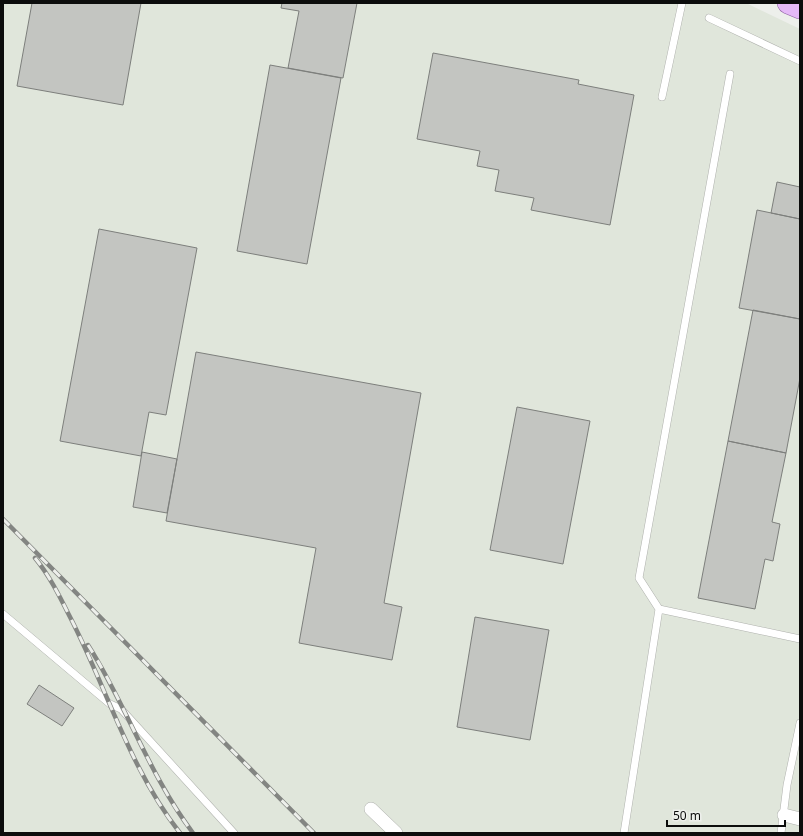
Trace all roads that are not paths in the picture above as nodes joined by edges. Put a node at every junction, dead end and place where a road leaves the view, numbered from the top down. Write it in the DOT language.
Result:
graph roads {
  1 [pos="682,3"];
  2 [pos="788,3"];
  3 [pos="800,8"];
  4 [pos="709,18"];
  5 [pos="800,61"];
  6 [pos="730,74"];
  7 [pos="662,97"];
  8 [pos="659,609"];
  9 [pos="3,614"];
  10 [pos="800,638"];
  11 [pos="800,723"];
  12 [pos="799,733"];
  13 [pos="371,809"];
  14 [pos="784,816"];
  15 [pos="800,819"];
  16 [pos="234,833"];
  17 [pos="396,833"];
  18 [pos="624,833"];
  19 [pos="781,833"];
  1 -- 7 [label="lane"];
  2 -- 3 [label="main road"];
  4 -- 5 [label="lane"];
  6 -- 8 [label="lane"];
  8 -- 10 [label="lane"];
  8 -- 18 [label="lane"];
  9 -- 16 [label="lane"];
  11 -- 12 [label="lane"];
  12 -- 14 [label="lane"];
  13 -- 17 [label="street"];
  14 -- 15 [label="street"];
  14 -- 19 [label="lane"];
}
